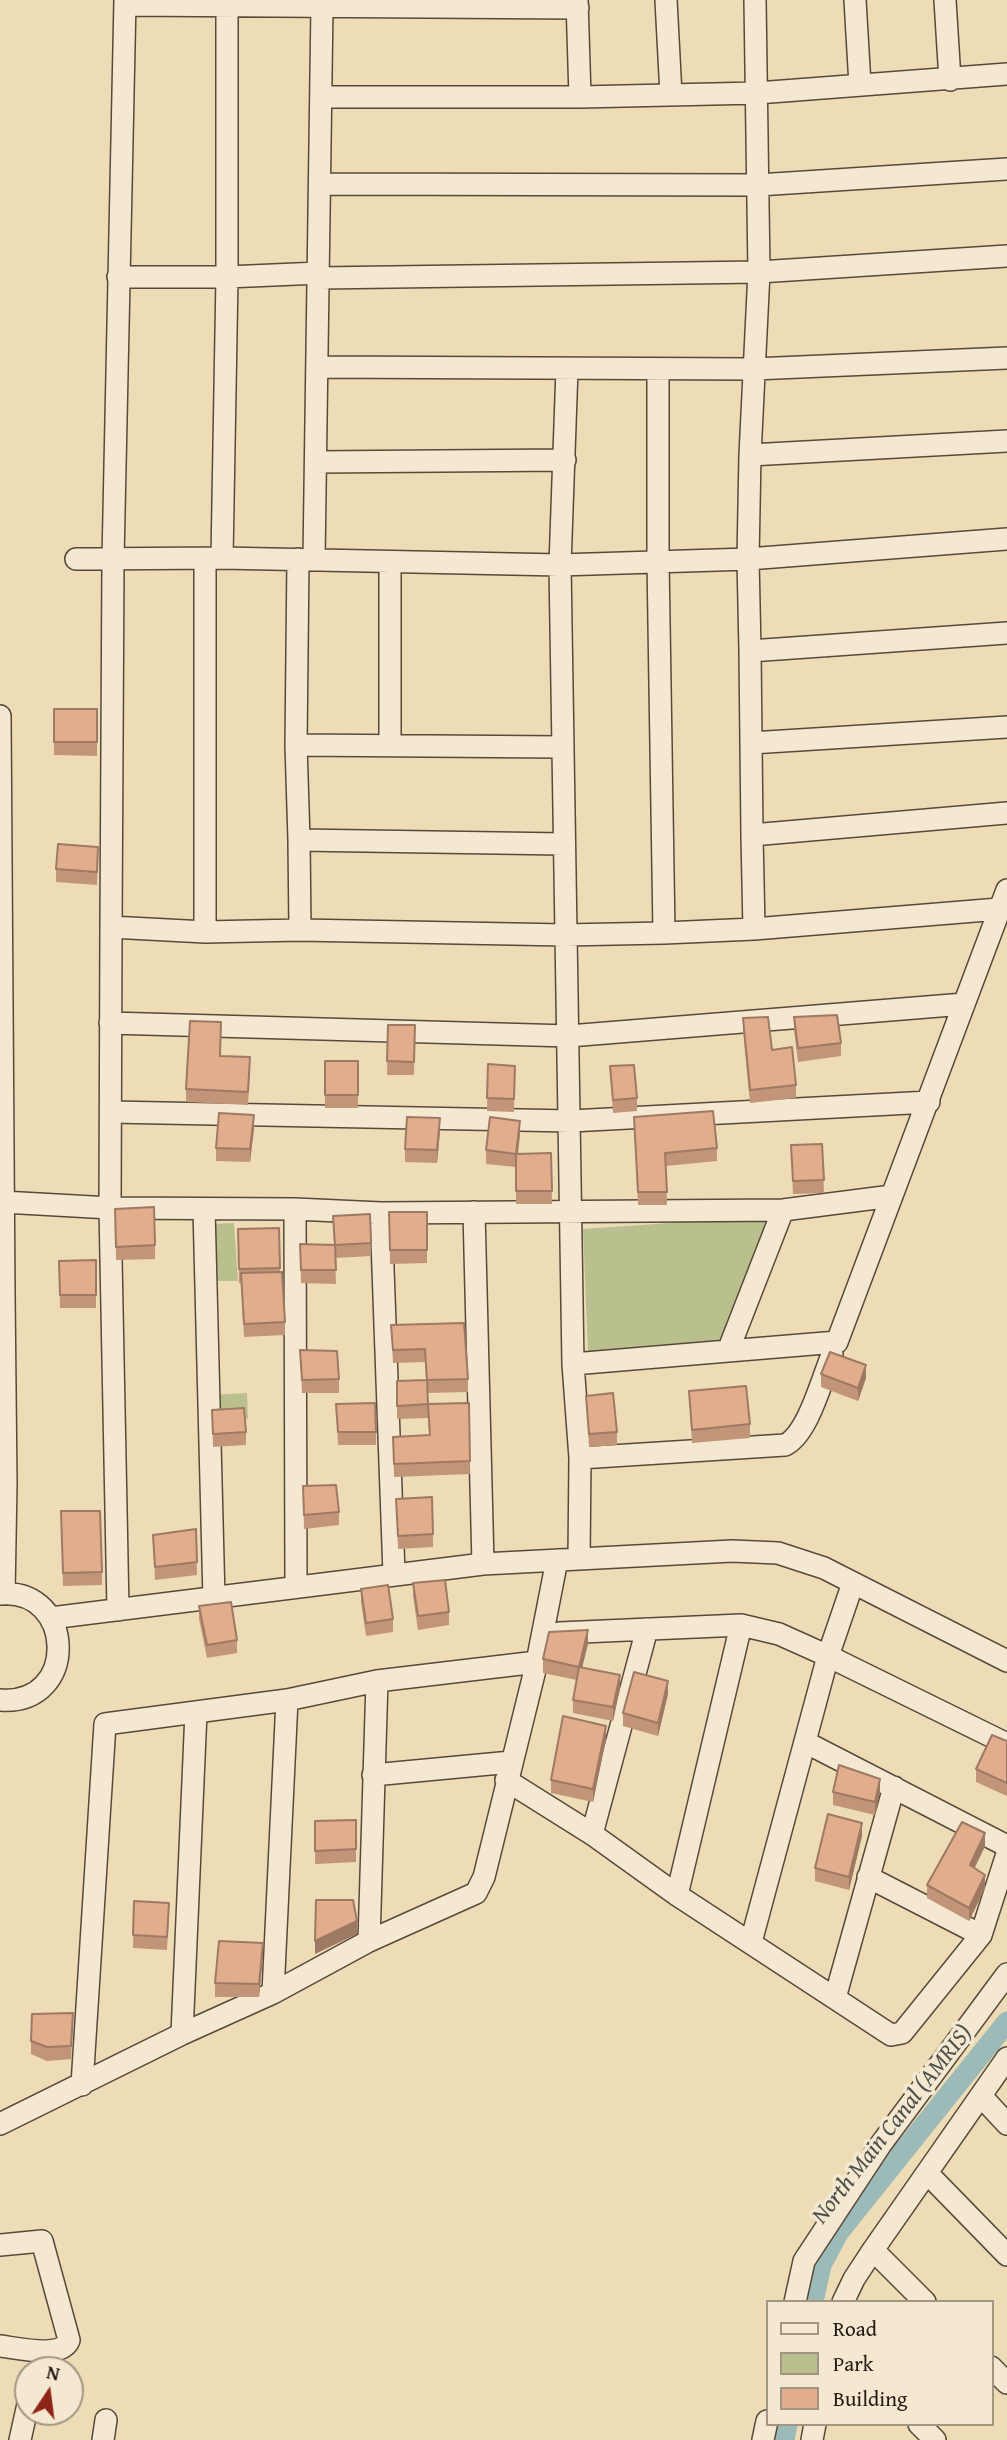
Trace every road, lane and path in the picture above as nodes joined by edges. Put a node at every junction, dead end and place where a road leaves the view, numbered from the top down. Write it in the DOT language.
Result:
graph roads {
  1 [pos="666,0"];
  2 [pos="755,0"];
  3 [pos="855,0"];
  4 [pos="945,0"];
  5 [pos="125,3"];
  6 [pos="267,3"];
  7 [pos="577,4"];
  8 [pos="227,6"];
  9 [pos="323,6"];
  10 [pos="1007,74"];
  11 [pos="950,80"];
  12 [pos="860,85"];
  13 [pos="757,93"];
  14 [pos="671,95"];
  15 [pos="321,97"];
  16 [pos="580,97"];
  17 [pos="1007,169"];
  18 [pos="321,184"];
  19 [pos="758,185"];
  20 [pos="1007,256"];
  21 [pos="759,272"];
  22 [pos="319,276"];
  23 [pos="118,277"];
  24 [pos="227,277"];
  25 [pos="1007,358"];
  26 [pos="317,367"];
  27 [pos="567,369"];
  28 [pos="658,369"];
  29 [pos="754,369"];
  30 [pos="1007,441"];
  31 [pos="750,455"];
  32 [pos="565,460"];
  33 [pos="316,461"];
  34 [pos="1007,539"];
  35 [pos="113,558"];
  36 [pos="214,558"];
  37 [pos="76,559"];
  38 [pos="306,559"];
  39 [pos="748,559"];
  40 [pos="658,561"];
  41 [pos="390,562"];
  42 [pos="560,565"];
  43 [pos="1007,633"];
  44 [pos="750,651"];
  45 [pos="0,716"];
  46 [pos="1007,727"];
  47 [pos="751,743"];
  48 [pos="296,745"];
  49 [pos="390,745"];
  50 [pos="562,747"];
  51 [pos="1007,814"];
  52 [pos="752,835"];
  53 [pos="299,840"];
  54 [pos="563,844"];
  55 [pos="1003,900"];
  56 [pos="1,916"];
  57 [pos="111,927"];
  58 [pos="754,929"];
  59 [pos="300,930"];
  60 [pos="205,932"];
  61 [pos="664,933"];
  62 [pos="565,935"];
  63 [pos="964,1004"];
  64 [pos="110,1023"];
  65 [pos="569,1036"];
  66 [pos="929,1102"];
  67 [pos="111,1112"];
  68 [pos="571,1121"];
  69 [pos="892,1196"];
  70 [pos="3,1202"];
  71 [pos="110,1208"];
  72 [pos="204,1209"];
  73 [pos="295,1209"];
  74 [pos="783,1210"];
  75 [pos="474,1212"];
  76 [pos="571,1212"];
  77 [pos="381,1213"];
  78 [pos="2,1294"];
  79 [pos="837,1342"];
  80 [pos="728,1351"];
  81 [pos="573,1364"];
  82 [pos="580,1458"];
  83 [pos="3,1483"];
  84 [pos="568,1559"];
  85 [pos="483,1564"];
  86 [pos="394,1574"];
  87 [pos="853,1583"];
  88 [pos="296,1587"];
  89 [pos="2,1594"];
  90 [pos="214,1599"];
  91 [pos="118,1610"];
  92 [pos="51,1618"];
  93 [pos="741,1625"];
  94 [pos="647,1629"];
  95 [pos="543,1634"];
  96 [pos="828,1656"];
  97 [pos="1007,1661"];
  98 [pos="537,1662"];
  99 [pos="377,1681"];
  100 [pos="0,1700"];
  101 [pos="287,1700"];
  102 [pos="196,1712"];
  103 [pos="805,1742"];
  104 [pos="1007,1744"];
  105 [pos="508,1771"];
  106 [pos="373,1774"];
  107 [pos="894,1787"];
  108 [pos="592,1834"];
  109 [pos="1007,1846"];
  110 [pos="1007,1854"];
  111 [pos="868,1877"];
  112 [pos="677,1895"];
  113 [pos="981,1935"];
  114 [pos="369,1941"];
  115 [pos="751,1942"];
  116 [pos="1007,1974"];
  117 [pos="273,1993"];
  118 [pos="835,1998"];
  119 [pos="181,2034"];
  120 [pos="1007,2057"];
  121 [pos="82,2085"];
  122 [pos="981,2096"];
  123 [pos="0,2124"];
  124 [pos="1007,2124"];
  125 [pos="928,2174"];
  126 [pos="0,2245"];
  127 [pos="873,2250"];
  128 [pos="1007,2255"];
  129 [pos="794,2300"];
  130 [pos="845,2300"];
  131 [pos="923,2300"];
  132 [pos="0,2346"];
  133 [pos="26,2356"];
  134 [pos="46,2356"];
  135 [pos="993,2369"];
  136 [pos="1007,2383"];
  137 [pos="921,2426"];
  138 [pos="934,2440"];
  1 -- 14 [label="street"];
  2 -- 13 [label="street"];
  3 -- 12 [label="street"];
  4 -- 11 [label="street"];
  5 -- 8 [label="street"];
  5 -- 23 [label="street"];
  6 -- 8 [label="street"];
  6 -- 9 [label="street"];
  7 -- 9 [label="street"];
  7 -- 16 [label="street"];
  8 -- 24 [label="street"];
  9 -- 15 [label="street"];
  10 -- 11 [label="street"];
  11 -- 12 [label="street"];
  12 -- 13 [label="street"];
  13 -- 14 [label="street"];
  13 -- 19 [label="street"];
  14 -- 16 [label="street"];
  15 -- 16 [label="street"];
  15 -- 18 [label="street"];
  17 -- 19 [label="street"];
  18 -- 19 [label="street"];
  18 -- 22 [label="street"];
  19 -- 21 [label="street"];
  20 -- 21 [label="street"];
  21 -- 22 [label="street"];
  21 -- 29 [label="street"];
  22 -- 24 [label="street"];
  22 -- 26 [label="street"];
  23 -- 24 [label="street"];
  23 -- 35 [label="street"];
  24 -- 36 [label="street"];
  25 -- 29 [label="street"];
  26 -- 27 [label="street"];
  26 -- 33 [label="street"];
  27 -- 28 [label="street"];
  27 -- 32 [label="street"];
  28 -- 29 [label="street"];
  28 -- 40 [label="street"];
  29 -- 31 [label="street"];
  30 -- 31 [label="street"];
  31 -- 39 [label="street"];
  32 -- 33 [label="street"];
  32 -- 42 [label="street"];
  33 -- 38 [label="street"];
  34 -- 39 [label="street"];
  35 -- 36 [label="street"];
  35 -- 37 [label="street"];
  35 -- 57 [label="street"];
  36 -- 38 [label="street"];
  36 -- 60 [label="street"];
  38 -- 41 [label="street"];
  38 -- 48 [label="street"];
  39 -- 40 [label="street"];
  39 -- 44 [label="street"];
  40 -- 42 [label="street"];
  40 -- 61 [label="street"];
  41 -- 42 [label="street"];
  41 -- 49 [label="street"];
  42 -- 50 [label="street"];
  43 -- 44 [label="street"];
  44 -- 47 [label="street"];
  45 -- 56 [label="street"];
  46 -- 47 [label="street"];
  47 -- 52 [label="street"];
  48 -- 49 [label="street"];
  48 -- 53 [label="street"];
  49 -- 50 [label="street"];
  50 -- 54 [label="street"];
  51 -- 52 [label="street"];
  52 -- 58 [label="street"];
  53 -- 54 [label="street"];
  53 -- 59 [label="street"];
  54 -- 62 [label="street"];
  55 -- 58 [label="street"];
  55 -- 63 [label="street"];
  56 -- 70 [label="street"];
  57 -- 60 [label="street"];
  57 -- 64 [label="street"];
  58 -- 61 [label="street"];
  59 -- 60 [label="street"];
  59 -- 62 [label="street"];
  61 -- 62 [label="street"];
  62 -- 65 [label="street"];
  63 -- 65 [label="street"];
  63 -- 66 [label="street"];
  64 -- 65 [label="street"];
  64 -- 67 [label="street"];
  65 -- 68 [label="street"];
  66 -- 68 [label="street"];
  66 -- 69 [label="street"];
  67 -- 68 [label="street"];
  67 -- 71 [label="street"];
  68 -- 76 [label="street"];
  69 -- 74 [label="street"];
  69 -- 79 [label="street"];
  70 -- 71 [label="street"];
  70 -- 78 [label="street"];
  71 -- 72 [label="street"];
  71 -- 91 [label="street"];
  72 -- 73 [label="street"];
  72 -- 90 [label="street"];
  73 -- 77 [label="street"];
  73 -- 88 [label="street"];
  74 -- 76 [label="street"];
  74 -- 80 [label="street"];
  75 -- 76 [label="street"];
  75 -- 77 [label="street"];
  75 -- 85 [label="street"];
  76 -- 81 [label="street"];
  77 -- 86 [label="street"];
  78 -- 83 [label="street"];
  79 -- 80 [label="street"];
  79 -- 82 [label="street"];
  80 -- 81 [label="street"];
  81 -- 82 [label="street"];
  82 -- 84 [label="street"];
  83 -- 89 [label="street"];
  84 -- 85 [label="street"];
  84 -- 87 [label="street"];
  84 -- 95 [label="street"];
  85 -- 86 [label="street"];
  86 -- 88 [label="street"];
  87 -- 96 [label="street"];
  87 -- 97 [label="street"];
  88 -- 90 [label="street"];
  89 -- 92 [label="street"];
  90 -- 91 [label="street"];
  91 -- 92 [label="street"];
  92 -- 100 [label="street"];
  93 -- 94 [label="street"];
  93 -- 96 [label="street"];
  93 -- 112 [label="street"];
  94 -- 95 [label="street"];
  94 -- 108 [label="street"];
  95 -- 98 [label="street"];
  96 -- 103 [label="street"];
  96 -- 104 [label="street"];
  98 -- 99 [label="street"];
  98 -- 105 [label="street"];
  99 -- 101 [label="street"];
  99 -- 106 [label="street"];
  101 -- 102 [label="street"];
  101 -- 117 [label="street"];
  102 -- 119 [label="street"];
  102 -- 121 [label="street"];
  103 -- 107 [label="street"];
  103 -- 115 [label="street"];
  105 -- 106 [label="street"];
  105 -- 108 [label="street"];
  105 -- 114 [label="street"];
  106 -- 114 [label="street"];
  107 -- 109 [label="street"];
  107 -- 111 [label="street"];
  108 -- 112 [label="street"];
  110 -- 113 [label="street"];
  111 -- 113 [label="street"];
  111 -- 118 [label="street"];
  112 -- 115 [label="street"];
  113 -- 118 [label="street"];
  114 -- 117 [label="street"];
  115 -- 118 [label="street"];
  116 -- 129 [label="street"];
  117 -- 119 [label="street"];
  119 -- 121 [label="street"];
  120 -- 122 [label="street"];
  121 -- 123 [label="street"];
  122 -- 124 [label="street"];
  122 -- 125 [label="street"];
  125 -- 127 [label="street"];
  125 -- 128 [label="street"];
  126 -- 134 [label="street"];
  127 -- 130 [label="street"];
  127 -- 131 [label="street"];
  132 -- 133 [label="street"];
  135 -- 136 [label="street"];
  137 -- 138 [label="street"];
}
